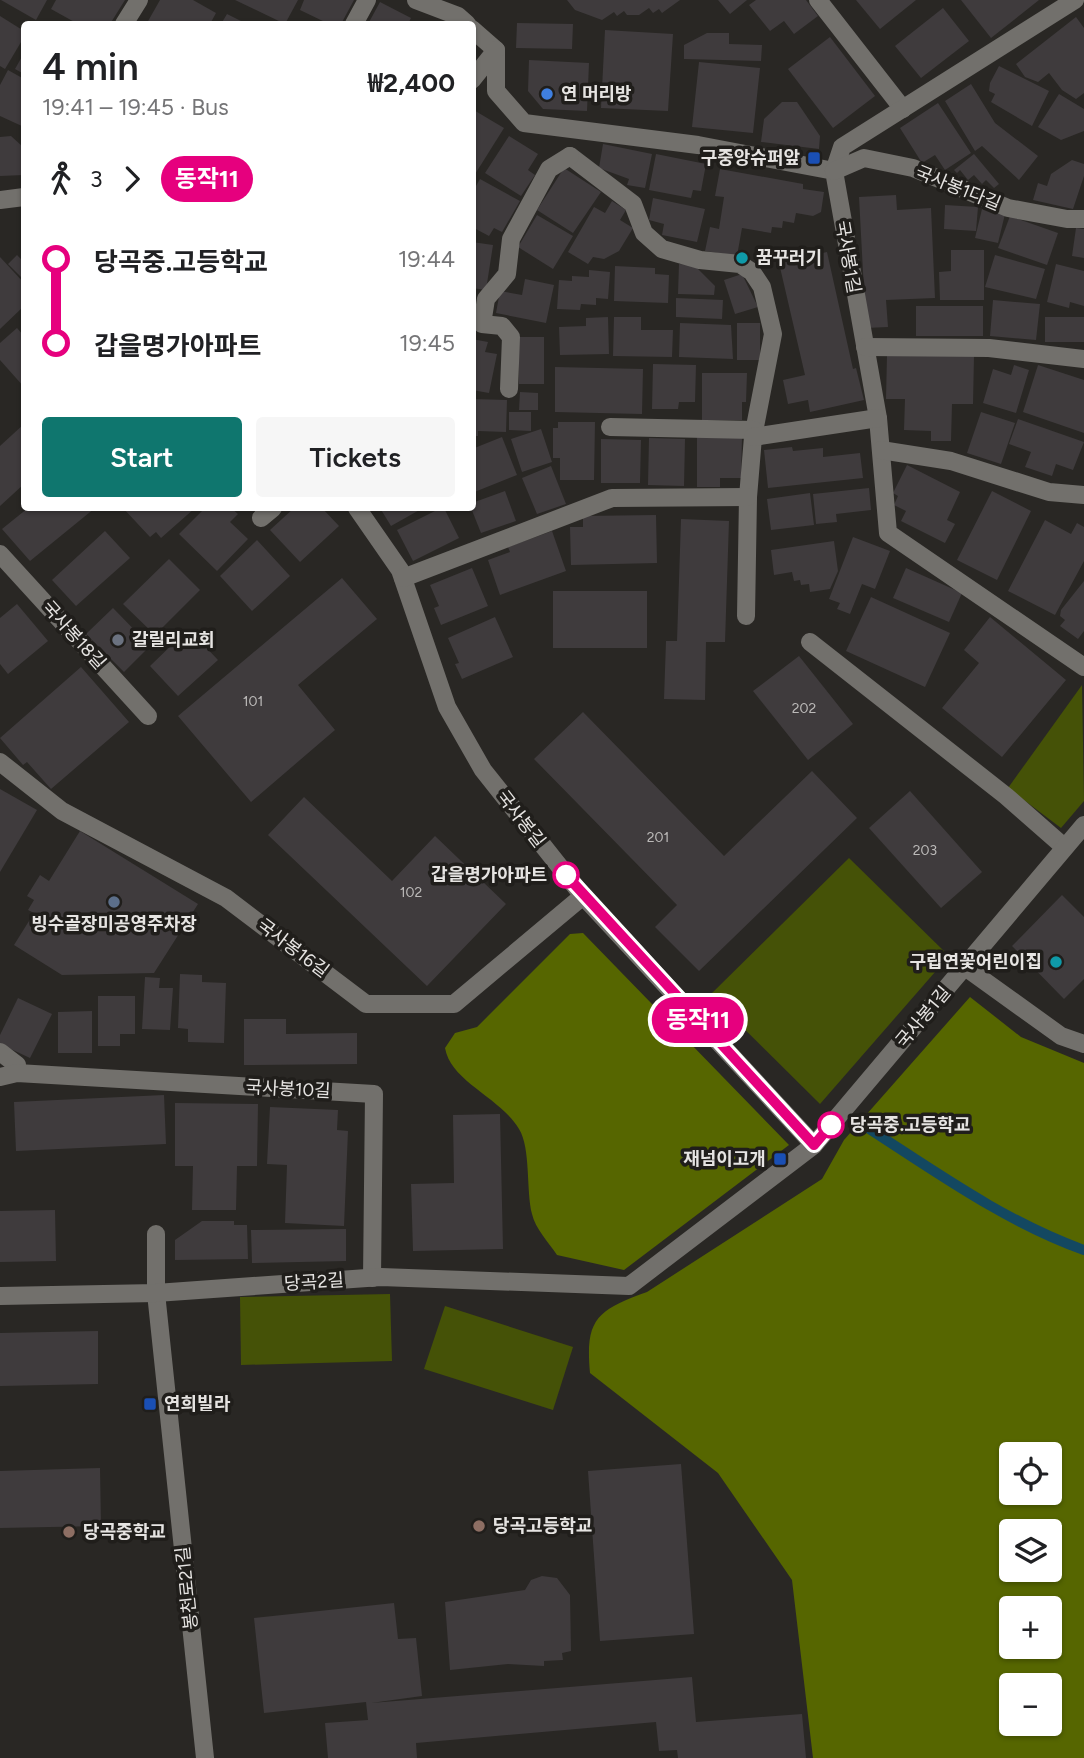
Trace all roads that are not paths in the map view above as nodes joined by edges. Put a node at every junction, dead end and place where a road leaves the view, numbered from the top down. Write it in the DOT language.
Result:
graph roads {
  1 [pos="139,0"];
  2 [pos="367,0"];
  3 [pos="416,0"];
  4 [pos="818,0"];
  5 [pos="1074,0"];
  6 [pos="1084,11"];
  7 [pos="126,21"];
  8 [pos="356,21"];
  9 [pos="464,21"];
  10 [pos="476,33"];
  11 [pos="496,51"];
  12 [pos="476,75"];
  13 [pos="904,109"];
  14 [pos="570,128"];
  15 [pos="570,156"];
  16 [pos="834,171"];
  17 [pos="21,196"];
  18 [pos="0,200"];
  19 [pos="1084,219"];
  20 [pos="865,347"];
  21 [pos="1084,359"];
  22 [pos="509,389"];
  23 [pos="878,418"];
  24 [pos="610,427"];
  25 [pos="753,433"];
  26 [pos="881,450"];
  27 [pos="1084,495"];
  28 [pos="748,496"];
  29 [pos="359,511"];
  30 [pos="0,554"];
  31 [pos="403,578"];
  32 [pos="746,617"];
  33 [pos="810,642"];
  34 [pos="1084,667"];
  35 [pos="148,716"];
  36 [pos="0,762"];
  37 [pos="1084,825"];
  38 [pos="1063,846"];
  39 [pos="583,896"];
  40 [pos="965,967"];
  41 [pos="1084,1044"];
  42 [pos="0,1052"];
  43 [pos="9,1075"];
  44 [pos="814,1145"];
  45 [pos="156,1234"];
  46 [pos="372,1278"];
  47 [pos="629,1286"];
  48 [pos="156,1293"];
  49 [pos="0,1296"];
  50 [pos="205,1758"];
  1 -- 7 [label="street"];
  2 -- 8 [label="street"];
  3 -- 9 [label="street"];
  4 -- 13 [label="street"];
  5 -- 6 [label="street"];
  5 -- 13 [label="street"];
  10 -- 11 [label="street"];
  11 -- 12 [label="street"];
  11 -- 14 [label="street"];
  13 -- 16 [label="street"];
  14 -- 15 [label="street"];
  14 -- 16 [label="street"];
  15 -- 22 [label="street"];
  15 -- 25 [label="street"];
  16 -- 19 [label="street, 국사봉1다길"];
  16 -- 20 [label="street, 국사봉1길"];
  17 -- 18 [label="street"];
  20 -- 21 [label="street"];
  20 -- 23 [label="street, 국사봉1길"];
  23 -- 25 [label="street"];
  23 -- 26 [label="street, 국사봉1길"];
  24 -- 25 [label="street"];
  25 -- 28 [label="street"];
  26 -- 27 [label="street"];
  26 -- 34 [label="street, 국사봉1길"];
  28 -- 31 [label="street"];
  28 -- 32 [label="street"];
  29 -- 31 [label="street, 국사봉길"];
  30 -- 35 [label="street, 국사봉18길"];
  31 -- 39 [label="street, 국사봉길"];
  33 -- 38 [label="street"];
  36 -- 39 [label="street, 국사봉16길"];
  37 -- 38 [label="street, 국사봉1길"];
  38 -- 40 [label="street, 국사봉1길"];
  39 -- 44 [label="street, 국사봉길"];
  40 -- 41 [label="street"];
  40 -- 44 [label="street, 국사봉1길"];
  42 -- 43 [label="street, 국사봉10길"];
  43 -- 46 [label="street, 국사봉10길"];
  44 -- 47 [label="street, 국사봉1길"];
  45 -- 48 [label="street, 봉천로21길"];
  46 -- 47 [label="street, 당곡2길"];
  46 -- 48 [label="street, 당곡2길"];
  48 -- 49 [label="street, 당곡2길"];
  48 -- 50 [label="street, 봉천로21길"];
}
